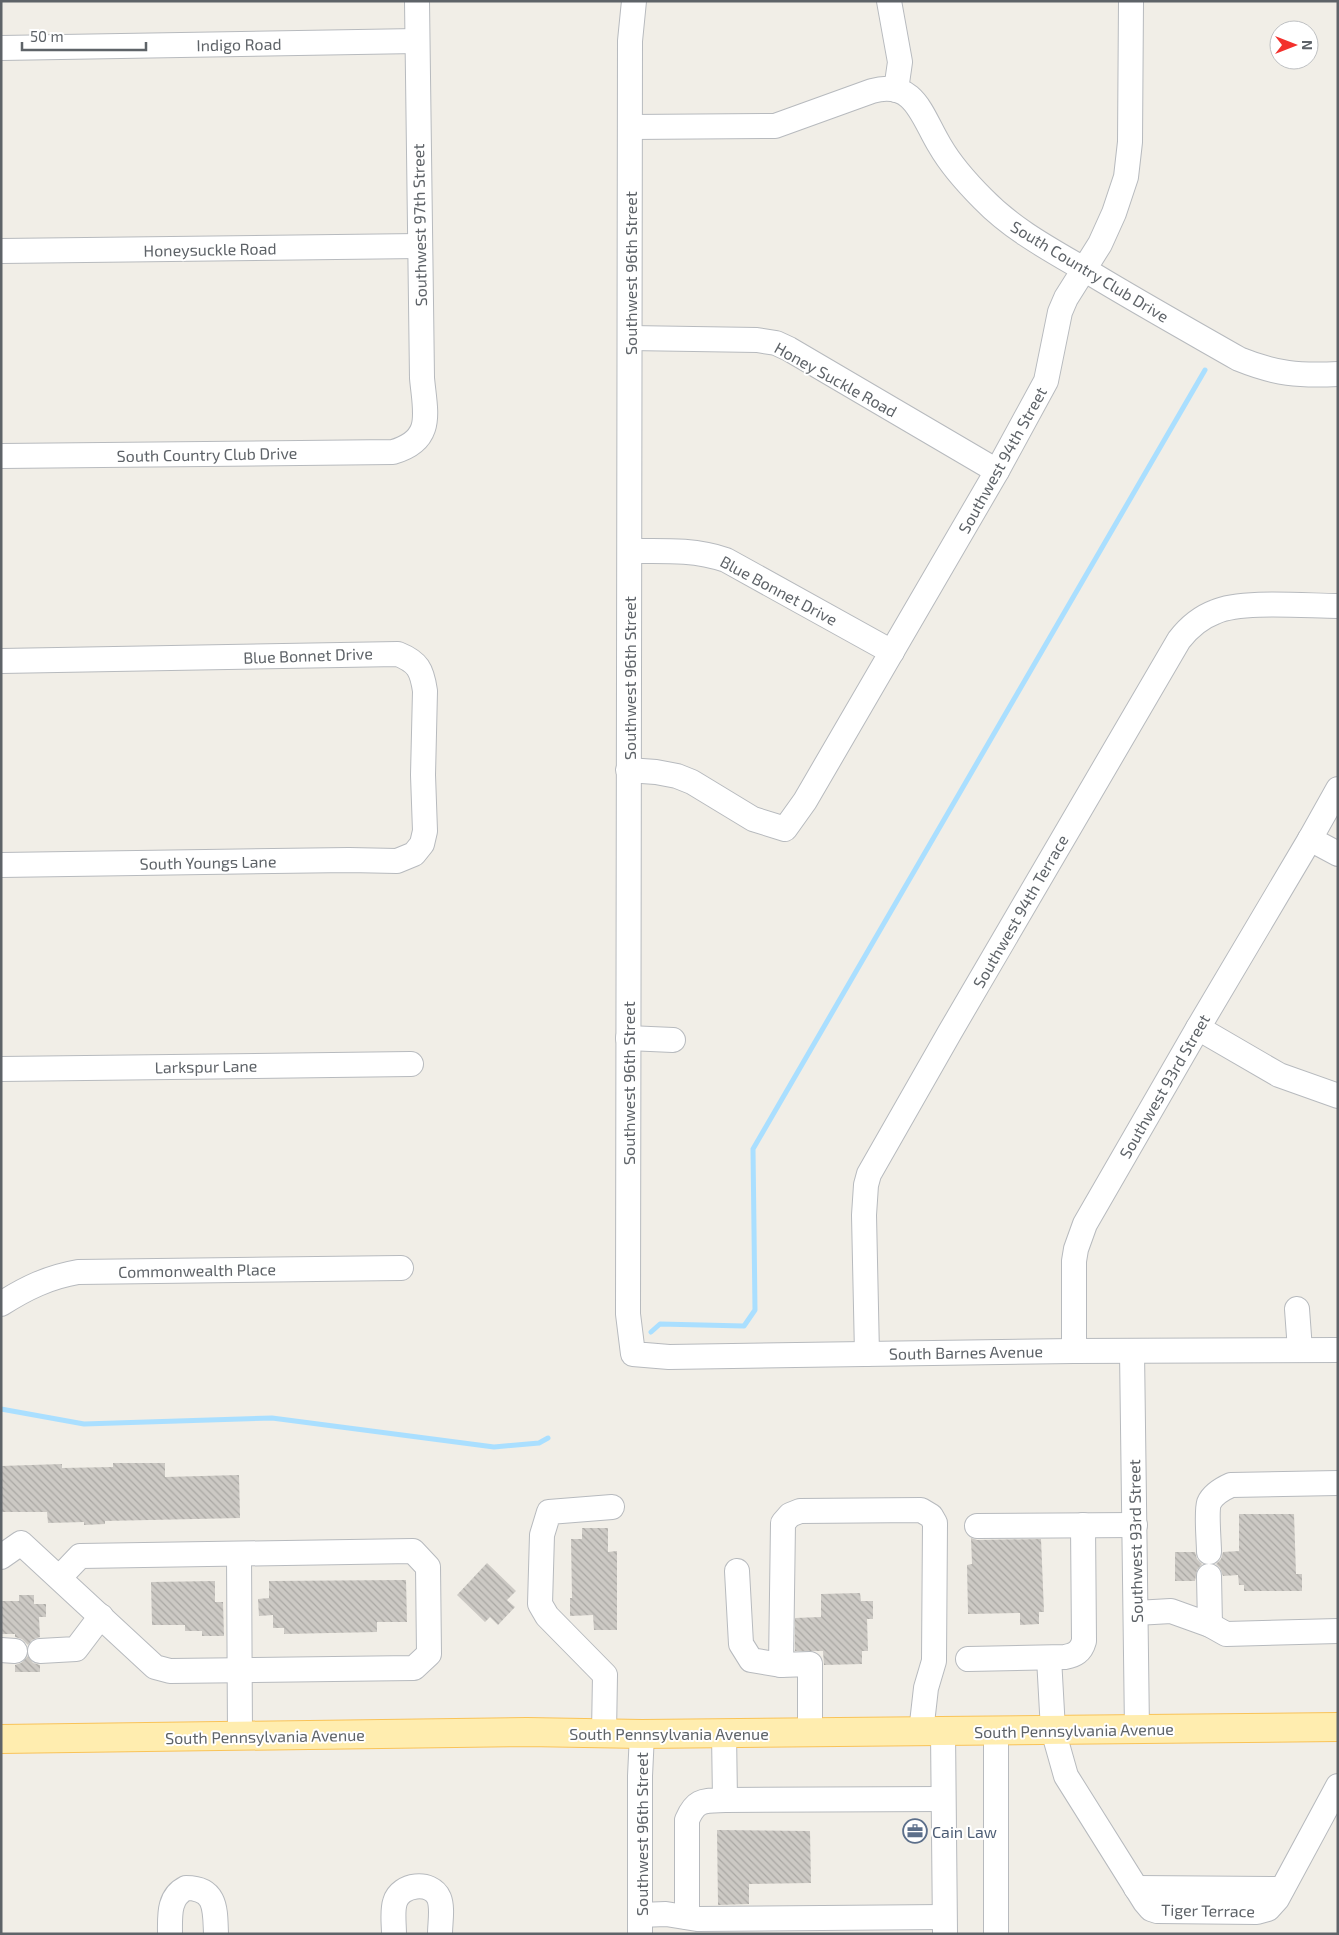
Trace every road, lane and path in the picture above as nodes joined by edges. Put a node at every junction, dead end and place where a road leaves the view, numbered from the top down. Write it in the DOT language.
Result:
graph roads {
  1 [pos="417,1"];
  2 [pos="634,1"];
  3 [pos="889,1"];
  4 [pos="1131,1"];
  5 [pos="417,41"];
  6 [pos="1,48"];
  7 [pos="896,90"];
  8 [pos="630,127"];
  9 [pos="419,246"];
  10 [pos="1,251"];
  11 [pos="1084,270"];
  12 [pos="630,338"];
  13 [pos="1338,374"];
  14 [pos="411,445"];
  15 [pos="1,456"];
  16 [pos="997,471"];
  17 [pos="630,551"];
  18 [pos="1338,606"];
  19 [pos="892,652"];
  20 [pos="1,661"];
  21 [pos="628,770"];
  22 [pos="1338,789"];
  23 [pos="1310,840"];
  24 [pos="414,854"];
  25 [pos="1338,854"];
  26 [pos="1,865"];
  27 [pos="1198,1028"];
  28 [pos="628,1038"];
  29 [pos="673,1040"];
  30 [pos="411,1064"];
  31 [pos="1,1069"];
  32 [pos="1338,1096"];
  33 [pos="401,1268"];
  34 [pos="1,1304"];
  35 [pos="1297,1309"];
  36 [pos="1074,1350"];
  37 [pos="1300,1350"];
  38 [pos="1338,1350"];
  39 [pos="1132,1352"];
  40 [pos="633,1354"];
  41 [pos="867,1354"];
  42 [pos="1338,1484"];
  43 [pos="612,1507"];
  44 [pos="1083,1525"];
  45 [pos="1135,1525"];
  46 [pos="977,1526"];
  47 [pos="11,1543"];
  48 [pos="1209,1552"];
  49 [pos="239,1554"];
  50 [pos="1,1557"];
  51 [pos="737,1571"];
  52 [pos="1210,1576"];
  53 [pos="60,1577"];
  54 [pos="1136,1613"];
  55 [pos="101,1616"];
  56 [pos="1210,1625"];
  57 [pos="1338,1632"];
  58 [pos="40,1650"];
  59 [pos="1049,1658"];
  60 [pos="968,1659"];
  61 [pos="781,1665"];
  62 [pos="240,1670"];
  63 [pos="1338,1727"];
  64 [pos="1053,1730"];
  65 [pos="1137,1730"];
  66 [pos="996,1731"];
  67 [pos="932,1732"];
  68 [pos="604,1733"];
  69 [pos="724,1733"];
  70 [pos="810,1733"];
  71 [pos="642,1734"];
  72 [pos="240,1736"];
  73 [pos="1,1739"];
  74 [pos="1338,1786"];
  75 [pos="943,1799"];
  76 [pos="725,1800"];
  77 [pos="1331,1814"];
  78 [pos="687,1917"];
  79 [pos="640,1924"];
  80 [pos="944,1926"];
  81 [pos="170,1934"];
  82 [pos="216,1934"];
  83 [pos="394,1934"];
  84 [pos="440,1934"];
  85 [pos="996,1934"];
  1 -- 5 [label="street, Southwest 97th Street"];
  2 -- 8 [label="street, Southwest 96th Street"];
  3 -- 7 [label="street"];
  4 -- 11 [label="street, Southwest 94th Street"];
  5 -- 6 [label="street, Indigo Road"];
  5 -- 9 [label="street, Southwest 97th Street"];
  7 -- 8 [label="street"];
  7 -- 11 [label="street, South Country Club Drive"];
  8 -- 12 [label="street, Southwest 96th Street"];
  9 -- 10 [label="street, Honeysuckle Road"];
  9 -- 14 [label="street, Southwest 97th Street"];
  11 -- 13 [label="street, South Country Club Drive"];
  11 -- 16 [label="street, Southwest 94th Street"];
  12 -- 16 [label="street, Honey Suckle Road"];
  12 -- 17 [label="street, Southwest 96th Street"];
  14 -- 15 [label="street, South Country Club Drive"];
  16 -- 19 [label="street, Southwest 94th Street"];
  17 -- 19 [label="street, Blue Bonnet Drive"];
  17 -- 21 [label="street, Southwest 96th Street"];
  18 -- 41 [label="street, Southwest 94th Terrace"];
  19 -- 21 [label="street, Southwest 94th Street"];
  20 -- 24 [label="street, Blue Bonnet Drive"];
  21 -- 28 [label="street, Southwest 96th Street"];
  22 -- 23 [label="street, Southwest 93rd Street"];
  23 -- 25 [label="street"];
  23 -- 27 [label="street, Southwest 93rd Street"];
  24 -- 26 [label="street, South Youngs Lane"];
  27 -- 32 [label="street"];
  27 -- 36 [label="street, Southwest 93rd Street"];
  28 -- 29 [label="street"];
  28 -- 40 [label="street, Southwest 96th Street"];
  30 -- 31 [label="street, Larkspur Lane"];
  33 -- 34 [label="street, Commonwealth Place"];
  35 -- 37 [label="street"];
  36 -- 39 [label="street, South Barnes Avenue"];
  36 -- 41 [label="street, South Barnes Avenue"];
  37 -- 38 [label="street, South Barnes Avenue"];
  37 -- 39 [label="street, South Barnes Avenue"];
  39 -- 45 [label="street, Southwest 93rd Street"];
  40 -- 41 [label="street, South Barnes Avenue"];
  42 -- 48 [label="street"];
  43 -- 68 [label="street"];
  44 -- 45 [label="street"];
  44 -- 46 [label="street"];
  44 -- 59 [label="street"];
  45 -- 54 [label="street, Southwest 93rd Street"];
  47 -- 50 [label="street"];
  47 -- 53 [label="street"];
  49 -- 53 [label="street"];
  49 -- 62 [label="street"];
  49 -- 62 [label="street"];
  51 -- 61 [label="street"];
  52 -- 56 [label="street"];
  53 -- 55 [label="street"];
  54 -- 56 [label="street"];
  54 -- 65 [label="street, Southwest 93rd Street"];
  55 -- 58 [label="street"];
  55 -- 62 [label="street"];
  56 -- 57 [label="street"];
  59 -- 60 [label="street"];
  59 -- 64 [label="street, Tiger Terrace"];
  61 -- 67 [label="street"];
  61 -- 70 [label="street"];
  62 -- 72 [label="street"];
  63 -- 65 [label="main road, South Pennsylvania Avenue"];
  64 -- 65 [label="main road, South Pennsylvania Avenue"];
  64 -- 66 [label="main road, South Pennsylvania Avenue"];
  64 -- 77 [label="street, Tiger Terrace"];
  66 -- 67 [label="main road, South Pennsylvania Avenue"];
  66 -- 85 [label="street"];
  67 -- 70 [label="main road, South Pennsylvania Avenue"];
  67 -- 75 [label="street"];
  68 -- 71 [label="main road, South Pennsylvania Avenue"];
  68 -- 72 [label="main road, South Pennsylvania Avenue"];
  69 -- 70 [label="main road, South Pennsylvania Avenue"];
  69 -- 71 [label="main road, South Pennsylvania Avenue"];
  69 -- 76 [label="street"];
  71 -- 79 [label="street, Southwest 96th Street"];
  72 -- 73 [label="main road, South Pennsylvania Avenue"];
  74 -- 77 [label="street, Tiger Terrace"];
  75 -- 76 [label="street"];
  75 -- 80 [label="street"];
  76 -- 78 [label="street"];
  78 -- 79 [label="street"];
  78 -- 80 [label="street"];
  81 -- 82 [label="street"];
  83 -- 84 [label="street"];
}
